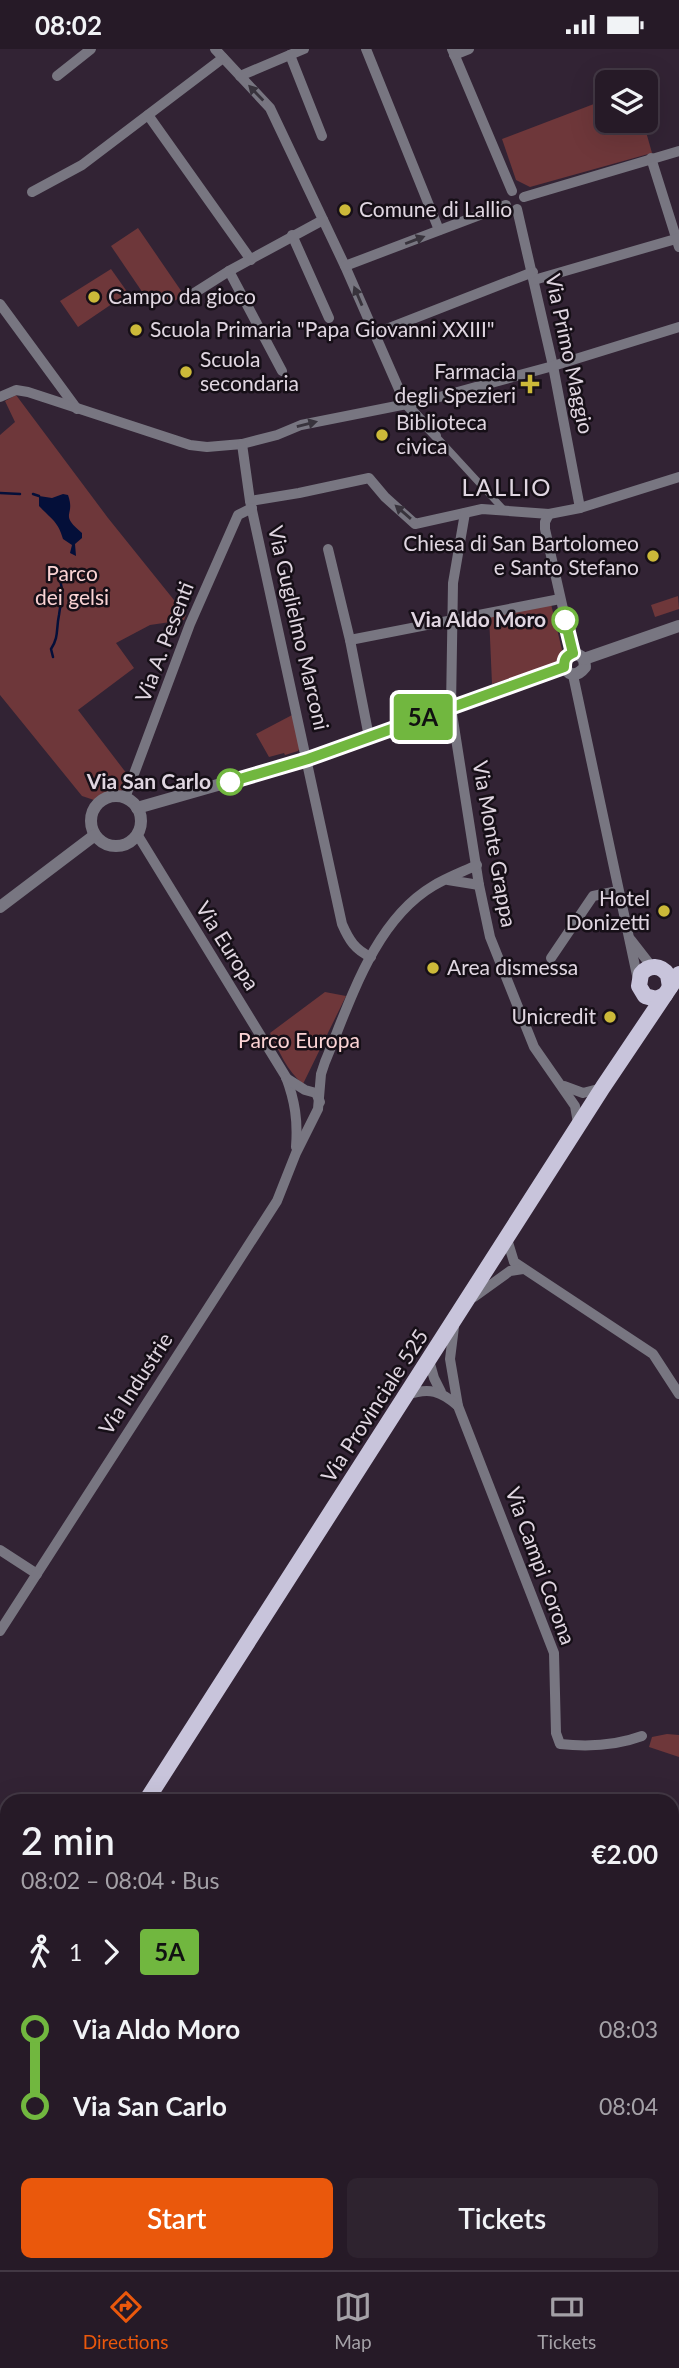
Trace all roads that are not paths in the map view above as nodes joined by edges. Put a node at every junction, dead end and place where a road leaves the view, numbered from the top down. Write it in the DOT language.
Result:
graph roads {
  1 [pos="91,49"];
  2 [pos="215,49"];
  3 [pos="304,49"];
  4 [pos="366,49"];
  5 [pos="470,49"];
  6 [pos="453,52"];
  7 [pos="290,55"];
  8 [pos="223,58"];
  9 [pos="57,76"];
  10 [pos="240,76"];
  11 [pos="148,115"];
  12 [pos="322,136"];
  13 [pos="679,151"];
  14 [pos="651,158"];
  15 [pos="512,191"];
  16 [pos="32,192"];
  17 [pos="524,197"];
  18 [pos="506,205"];
  19 [pos="517,209"];
  20 [pos="323,220"];
  21 [pos="439,230"];
  22 [pos="292,235"];
  23 [pos="678,241"];
  24 [pos="251,260"];
  25 [pos="345,266"];
  26 [pos="229,271"];
  27 [pos="534,276"];
  28 [pos="188,297"];
  29 [pos="0,304"];
  30 [pos="329,318"];
  31 [pos="679,327"];
  32 [pos="374,334"];
  33 [pos="552,366"];
  34 [pos="282,371"];
  35 [pos="0,397"];
  36 [pos="405,403"];
  37 [pos="77,409"];
  38 [pos="436,436"];
  39 [pos="242,444"];
  40 [pos="679,477"];
  41 [pos="251,504"];
  42 [pos="580,508"];
  43 [pos="505,511"];
  44 [pos="465,513"];
  45 [pos="549,515"];
  46 [pos="328,549"];
  47 [pos="560,599"];
  48 [pos="453,618"];
  49 [pos="679,626"];
  50 [pos="350,640"];
  51 [pos="579,656"];
  52 [pos="568,671"];
  53 [pos="451,707"];
  54 [pos="369,737"];
  55 [pos="308,759"];
  56 [pos="125,798"];
  57 [pos="137,808"];
  58 [pos="137,834"];
  59 [pos="95,835"];
  60 [pos="477,865"];
  61 [pos="447,880"];
  62 [pos="479,885"];
  63 [pos="618,891"];
  64 [pos="0,907"];
  65 [pos="628,937"];
  66 [pos="371,957"];
  67 [pos="551,958"];
  68 [pos="679,963"];
  69 [pos="657,968"];
  70 [pos="671,985"];
  71 [pos="639,987"];
  72 [pos="638,1034"];
  73 [pos="321,1074"];
  74 [pos="286,1077"];
  75 [pos="560,1083"];
  76 [pos="603,1087"];
  77 [pos="306,1090"];
  78 [pos="295,1104"];
  79 [pos="319,1106"];
  80 [pos="578,1126"];
  81 [pos="296,1153"];
  82 [pos="507,1239"];
  83 [pos="489,1267"];
  84 [pos="520,1268"];
  85 [pos="465,1304"];
  86 [pos="454,1321"];
  87 [pos="429,1360"];
  88 [pos="453,1378"];
  89 [pos="441,1392"];
  90 [pos="679,1394"];
  91 [pos="407,1396"];
  92 [pos="458,1406"];
  93 [pos="0,1550"];
  94 [pos="37,1574"];
  95 [pos="0,1631"];
  96 [pos="642,1736"];
  97 [pos="151,1794"];
  1 -- 9 [label="street"];
  2 -- 8 [label="street"];
  3 -- 7 [label="street"];
  4 -- 21 [label="street"];
  5 -- 6 [label="street"];
  6 -- 15 [label="street"];
  7 -- 10 [label="street"];
  7 -- 12 [label="street"];
  8 -- 10 [label="street"];
  8 -- 11 [label="street"];
  20 -- 10 [label="street, one-way"];
  11 -- 16 [label="street"];
  11 -- 24 [label="street"];
  13 -- 14 [label="street"];
  14 -- 17 [label="street"];
  14 -- 23 [label="street"];
  15 -- 17 [label="street"];
  15 -- 18 [label="street"];
  17 -- 19 [label="street"];
  18 -- 19 [label="street"];
  18 -- 21 [label="street"];
  19 -- 27 [label="street, Via Primo Maggio"];
  20 -- 22 [label="street"];
  20 -- 25 [label="street"];
  25 -- 21 [label="street, one-way"];
  22 -- 24 [label="street"];
  22 -- 30 [label="street"];
  23 -- 27 [label="street"];
  24 -- 26 [label="street"];
  32 -- 25 [label="street, one-way"];
  26 -- 28 [label="street"];
  26 -- 34 [label="street"];
  27 -- 32 [label="street"];
  27 -- 33 [label="street, Via Primo Maggio"];
  29 -- 37 [label="street"];
  31 -- 33 [label="street"];
  32 -- 36 [label="street"];
  33 -- 36 [label="street"];
  33 -- 42 [label="street, Via Primo Maggio"];
  35 -- 37 [label="street"];
  36 -- 38 [label="street"];
  39 -- 36 [label="street, one-way"];
  37 -- 39 [label="street"];
  38 -- 43 [label="street"];
  39 -- 41 [label="street, Via Guglielmo Marconi"];
  40 -- 42 [label="street"];
  44 -- 41 [label="street, one-way"];
  41 -- 55 [label="street, Via Guglielmo Marconi"];
  41 -- 56 [label="street, Via A. Pesenti"];
  42 -- 45 [label="street"];
  43 -- 44 [label="street"];
  43 -- 45 [label="street"];
  44 -- 48 [label="street, Via Monte Grappa"];
  45 -- 47 [label="street"];
  46 -- 50 [label="street"];
  47 -- 48 [label="street"];
  47 -- 51 [label="street"];
  48 -- 50 [label="street"];
  48 -- 53 [label="street, Via Monte Grappa"];
  49 -- 51 [label="street"];
  50 -- 54 [label="street"];
  51 -- 52 [label="street"];
  51 -- 52 [label="street"];
  52 -- 53 [label="street"];
  52 -- 63 [label="street"];
  53 -- 54 [label="street"];
  53 -- 60 [label="street, Via Monte Grappa"];
  54 -- 55 [label="street"];
  55 -- 57 [label="street"];
  55 -- 66 [label="street, Via Guglielmo Marconi"];
  56 -- 57 [label="street"];
  56 -- 59 [label="street"];
  57 -- 58 [label="street"];
  58 -- 59 [label="street"];
  58 -- 74 [label="street, Via Europa"];
  59 -- 64 [label="street"];
  60 -- 61 [label="street, Via Industrie"];
  60 -- 62 [label="street, Via Monte Grappa"];
  61 -- 62 [label="street"];
  61 -- 66 [label="street, Via Industrie"];
  62 -- 75 [label="street, Via Monte Grappa"];
  63 -- 65 [label="street"];
  63 -- 67 [label="street"];
  65 -- 69 [label="street"];
  65 -- 71 [label="street"];
  66 -- 73 [label="street, Via Industrie"];
  68 -- 69 [label="main road"];
  69 -- 70 [label="main road"];
  69 -- 71 [label="main road"];
  70 -- 71 [label="main road"];
  70 -- 72 [label="main road, Via Provinciale 525"];
  71 -- 72 [label="main road"];
  72 -- 76 [label="main road, Via Provinciale 525"];
  73 -- 77 [label="street, Via Industrie"];
  73 -- 79 [label="street, Via Industrie"];
  74 -- 77 [label="street, Via Europa"];
  74 -- 78 [label="street, Via Europa"];
  75 -- 76 [label="street"];
  75 -- 80 [label="street"];
  76 -- 80 [label="main road, Via Provinciale 525"];
  77 -- 78 [label="street, Via Industrie"];
  77 -- 79 [label="street"];
  78 -- 79 [label="street"];
  78 -- 81 [label="street, Via Industrie"];
  79 -- 81 [label="street, Via Industrie"];
  80 -- 82 [label="main road, Via Provinciale 525"];
  81 -- 94 [label="street, Via Industrie"];
  82 -- 83 [label="main road, Via Provinciale 525"];
  82 -- 84 [label="street"];
  83 -- 84 [label="street"];
  83 -- 85 [label="main road, Via Provinciale 525"];
  84 -- 85 [label="street"];
  84 -- 90 [label="street"];
  85 -- 86 [label="main road, Via Provinciale 525"];
  86 -- 87 [label="main road, Via Provinciale 525"];
  86 -- 88 [label="street, Via Campi Corona"];
  87 -- 88 [label="street"];
  87 -- 89 [label="street, Via Campi Corona"];
  87 -- 91 [label="main road, Via Provinciale 525"];
  88 -- 92 [label="street, Via Campi Corona"];
  89 -- 91 [label="street"];
  89 -- 92 [label="street, Via Campi Corona"];
  91 -- 97 [label="main road, Via Provinciale 525"];
  92 -- 96 [label="street, Via Campi Corona"];
  93 -- 94 [label="street"];
  94 -- 95 [label="street, Via Industrie"];
}
